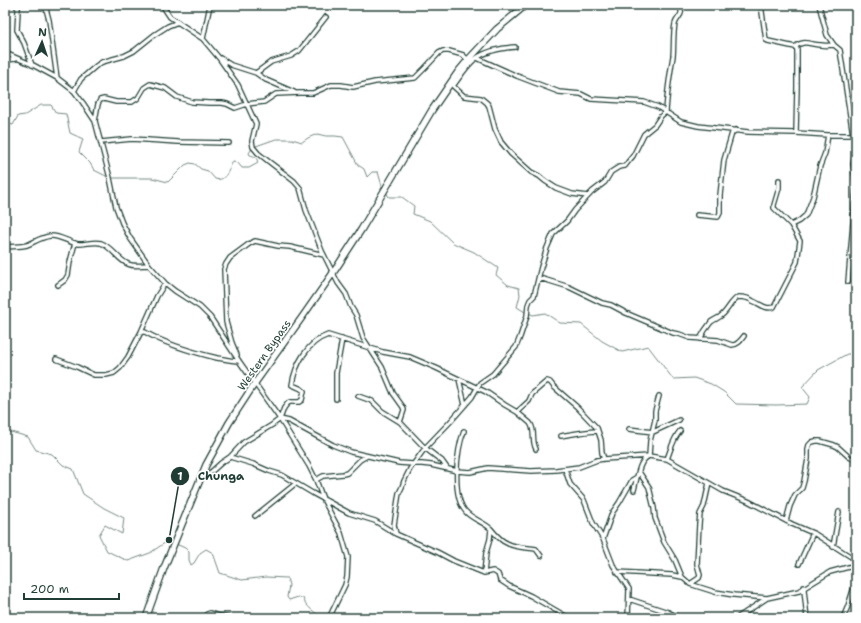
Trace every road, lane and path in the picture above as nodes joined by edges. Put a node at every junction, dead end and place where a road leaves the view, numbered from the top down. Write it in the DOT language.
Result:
graph roads {
  1 [pos="14,5"];
  2 [pos="45,5"];
  3 [pos="162,5"];
  4 [pos="210,5"];
  5 [pos="526,5"];
  6 [pos="678,5"];
  7 [pos="761,5"];
  8 [pos="819,5"];
  9 [pos="326,17"];
  10 [pos="178,22"];
  11 [pos="203,39"];
  12 [pos="834,45"];
  13 [pos="515,47"];
  14 [pos="795,47"];
  15 [pos="5,53"];
  16 [pos="219,58"];
  17 [pos="477,58"];
  18 [pos="18,59"];
  19 [pos="5,60"];
  20 [pos="468,60"];
  21 [pos="32,65"];
  22 [pos="256,73"];
  23 [pos="58,78"];
  24 [pos="74,91"];
  25 [pos="295,93"];
  26 [pos="247,104"];
  27 [pos="666,112"];
  28 [pos="95,120"];
  29 [pos="736,130"];
  30 [pos="796,133"];
  31 [pos="828,135"];
  32 [pos="855,135"];
  33 [pos="102,142"];
  34 [pos="229,143"];
  35 [pos="779,180"];
  36 [pos="856,183"];
  37 [pos="856,186"];
  38 [pos="588,196"];
  39 [pos="697,215"];
  40 [pos="791,225"];
  41 [pos="75,243"];
  42 [pos="5,247"];
  43 [pos="324,255"];
  44 [pos="149,265"];
  45 [pos="333,273"];
  46 [pos="537,282"];
  47 [pos="848,282"];
  48 [pos="165,283"];
  49 [pos="58,285"];
  50 [pos="5,294"];
  51 [pos="5,300"];
  52 [pos="141,332"];
  53 [pos="744,336"];
  54 [pos="342,339"];
  55 [pos="700,339"];
  56 [pos="369,347"];
  57 [pos="56,359"];
  58 [pos="239,361"];
  59 [pos="459,379"];
  60 [pos="255,383"];
  61 [pos="476,388"];
  62 [pos="358,396"];
  63 [pos="659,396"];
  64 [pos="336,399"];
  65 [pos="465,405"];
  66 [pos="517,412"];
  67 [pos="280,418"];
  68 [pos="678,420"];
  69 [pos="400,422"];
  70 [pos="629,429"];
  71 [pos="464,431"];
  72 [pos="598,431"];
  73 [pos="680,431"];
  74 [pos="653,432"];
  75 [pos="561,436"];
  76 [pos="425,448"];
  77 [pos="536,449"];
  78 [pos="367,456"];
  79 [pos="649,456"];
  80 [pos="230,457"];
  81 [pos="604,459"];
  82 [pos="667,459"];
  83 [pos="856,460"];
  84 [pos="413,464"];
  85 [pos="448,469"];
  86 [pos="565,469"];
  87 [pos="457,471"];
  88 [pos="639,471"];
  89 [pos="210,473"];
  90 [pos="637,477"];
  91 [pos="316,480"];
  92 [pos="709,483"];
  93 [pos="295,484"];
  94 [pos="634,490"];
  95 [pos="323,499"];
  96 [pos="839,512"];
  97 [pos="255,516"];
  98 [pos="786,521"];
  99 [pos="491,529"];
  100 [pos="813,533"];
  101 [pos="396,534"];
  102 [pos="603,539"];
  103 [pos="833,547"];
  104 [pos="541,556"];
  105 [pos="856,560"];
  106 [pos="799,564"];
  107 [pos="856,565"];
  108 [pos="484,572"];
  109 [pos="618,572"];
  110 [pos="682,576"];
  111 [pos="856,580"];
  112 [pos="690,584"];
  113 [pos="804,587"];
  114 [pos="767,598"];
  115 [pos="629,599"];
  116 [pos="146,618"];
  117 [pos="204,618"];
  118 [pos="231,618"];
  119 [pos="329,618"];
  120 [pos="569,618"];
  121 [pos="628,618"];
  122 [pos="680,618"];
  123 [pos="737,618"];
  124 [pos="807,618"];
  125 [pos="843,618"];
  1 -- 21 [label="street"];
  2 -- 23 [label="street"];
  3 -- 10 [label="street"];
  4 -- 11 [label="street"];
  5 -- 20 [label="main road"];
  6 -- 27 [label="street"];
  7 -- 14 [label="street"];
  8 -- 12 [label="street"];
  9 -- 22 [label="street"];
  10 -- 11 [label="street"];
  10 -- 24 [label="street"];
  11 -- 16 [label="street"];
  12 -- 14 [label="street"];
  12 -- 32 [label="street"];
  13 -- 17 [label="street"];
  14 -- 30 [label="street"];
  15 -- 18 [label="street"];
  16 -- 22 [label="street"];
  16 -- 26 [label="street"];
  17 -- 27 [label="street"];
  17 -- 38 [label="street"];
  18 -- 19 [label="street"];
  18 -- 21 [label="street"];
  20 -- 25 [label="street"];
  20 -- 45 [label="main road, Western Bypass"];
  21 -- 23 [label="street"];
  22 -- 25 [label="street"];
  23 -- 24 [label="street"];
  24 -- 28 [label="street"];
  25 -- 26 [label="street"];
  26 -- 28 [label="street"];
  26 -- 43 [label="street"];
  27 -- 29 [label="street"];
  27 -- 38 [label="street"];
  28 -- 33 [label="street"];
  29 -- 30 [label="street"];
  29 -- 39 [label="street"];
  30 -- 31 [label="street"];
  31 -- 32 [label="street"];
  31 -- 40 [label="street"];
  32 -- 36 [label="street"];
  33 -- 34 [label="street"];
  33 -- 44 [label="street"];
  35 -- 40 [label="street"];
  37 -- 47 [label="street"];
  38 -- 46 [label="street"];
  40 -- 55 [label="street"];
  41 -- 42 [label="street"];
  41 -- 44 [label="street"];
  41 -- 49 [label="street"];
  43 -- 45 [label="street"];
  43 -- 58 [label="street"];
  44 -- 48 [label="street"];
  45 -- 56 [label="street"];
  45 -- 60 [label="main road, Western Bypass"];
  46 -- 55 [label="street"];
  46 -- 61 [label="street"];
  48 -- 52 [label="street"];
  48 -- 58 [label="street"];
  50 -- 51 [label="street"];
  52 -- 57 [label="street"];
  52 -- 58 [label="street"];
  53 -- 55 [label="street"];
  54 -- 56 [label="street"];
  54 -- 64 [label="street"];
  54 -- 67 [label="street"];
  56 -- 59 [label="street"];
  56 -- 69 [label="street"];
  58 -- 60 [label="street"];
  59 -- 61 [label="street"];
  59 -- 65 [label="street"];
  60 -- 67 [label="street"];
  60 -- 116 [label="main road, Western Bypass"];
  61 -- 65 [label="street"];
  61 -- 66 [label="street"];
  62 -- 69 [label="street"];
  63 -- 74 [label="street"];
  65 -- 76 [label="street"];
  66 -- 72 [label="street"];
  66 -- 77 [label="street"];
  67 -- 78 [label="street"];
  67 -- 80 [label="street"];
  67 -- 91 [label="street"];
  68 -- 74 [label="street"];
  69 -- 76 [label="street"];
  70 -- 74 [label="street"];
  71 -- 87 [label="street"];
  72 -- 75 [label="street"];
  72 -- 81 [label="street"];
  73 -- 82 [label="street"];
  74 -- 79 [label="street"];
  76 -- 84 [label="street"];
  76 -- 85 [label="street"];
  78 -- 84 [label="street"];
  78 -- 91 [label="street"];
  79 -- 81 [label="street"];
  79 -- 82 [label="street"];
  79 -- 88 [label="street"];
  80 -- 89 [label="street"];
  80 -- 93 [label="street"];
  81 -- 86 [label="street"];
  82 -- 92 [label="street"];
  83 -- 98 [label="street"];
  84 -- 85 [label="street"];
  84 -- 101 [label="street"];
  85 -- 87 [label="street"];
  86 -- 87 [label="street"];
  86 -- 102 [label="street"];
  87 -- 99 [label="street"];
  88 -- 90 [label="street"];
  88 -- 110 [label="street"];
  90 -- 94 [label="street"];
  90 -- 102 [label="street"];
  91 -- 95 [label="street"];
  92 -- 98 [label="street"];
  92 -- 112 [label="street"];
  93 -- 95 [label="street"];
  93 -- 97 [label="street"];
  95 -- 101 [label="street"];
  95 -- 119 [label="street"];
  96 -- 103 [label="street"];
  98 -- 100 [label="street"];
  99 -- 104 [label="street"];
  99 -- 108 [label="street"];
  100 -- 103 [label="street"];
  100 -- 106 [label="street"];
  101 -- 108 [label="street"];
  102 -- 109 [label="street"];
  103 -- 105 [label="street"];
  107 -- 113 [label="street"];
  108 -- 120 [label="street"];
  109 -- 110 [label="street"];
  109 -- 115 [label="street"];
  110 -- 112 [label="street"];
  111 -- 125 [label="street"];
  112 -- 114 [label="street"];
  113 -- 114 [label="street"];
  113 -- 124 [label="street"];
  114 -- 123 [label="street"];
  115 -- 121 [label="street"];
  115 -- 122 [label="street"];
  117 -- 118 [label="street"];
}
